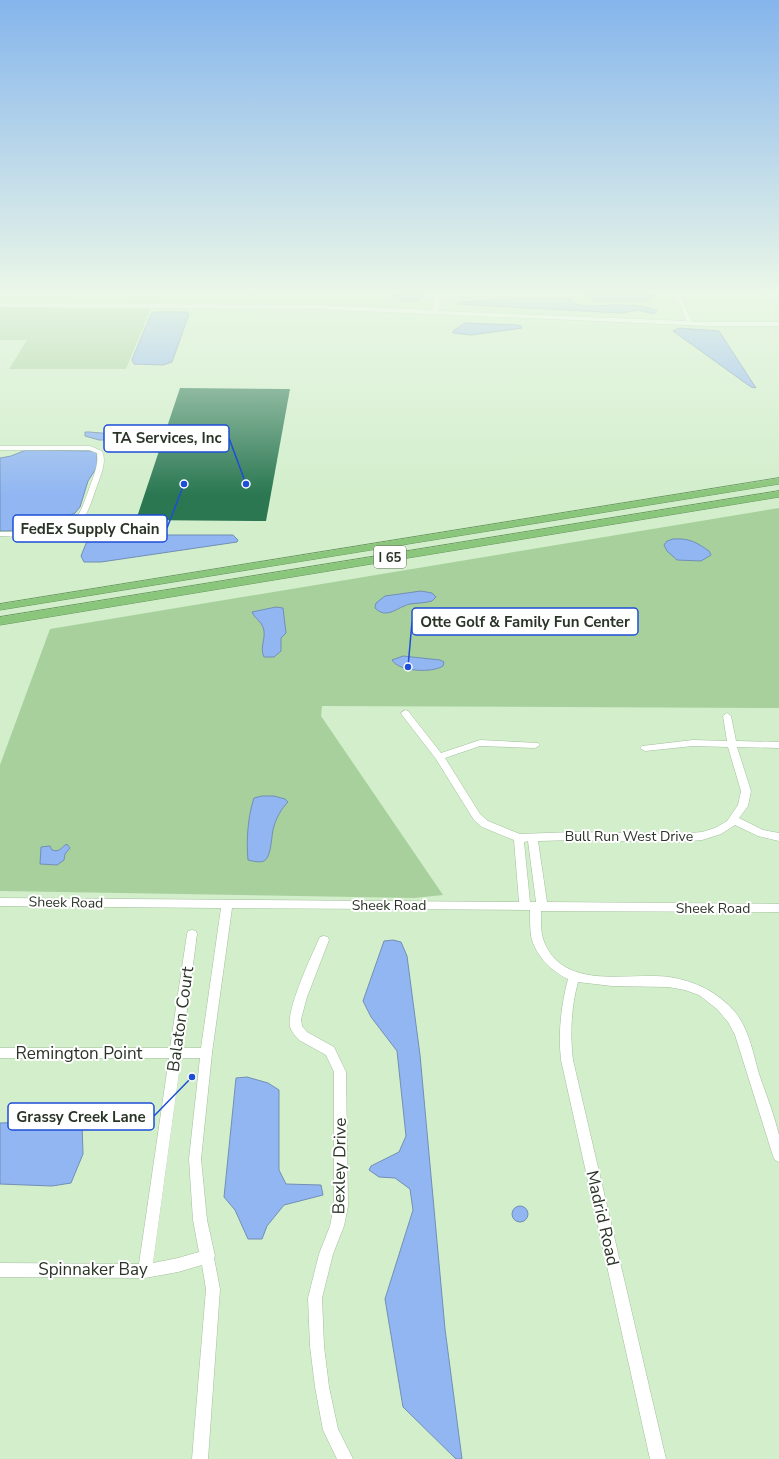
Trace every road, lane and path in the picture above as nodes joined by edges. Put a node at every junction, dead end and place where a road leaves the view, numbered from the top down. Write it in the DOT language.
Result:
graph roads {
  1 [pos="0,448"];
  2 [pos="779,481"];
  3 [pos="779,494"];
  4 [pos="0,534"];
  5 [pos="0,607"];
  6 [pos="0,621"];
  7 [pos="404,713"];
  8 [pos="727,716"];
  9 [pos="731,743"];
  10 [pos="535,744"];
  11 [pos="779,745"];
  12 [pos="645,748"];
  13 [pos="439,757"];
  14 [pos="734,820"];
  15 [pos="779,837"];
  16 [pos="519,838"];
  17 [pos="533,838"];
  18 [pos="0,902"];
  19 [pos="227,904"];
  20 [pos="534,907"];
  21 [pos="779,908"];
  22 [pos="192,934"];
  23 [pos="324,940"];
  24 [pos="574,977"];
  25 [pos="0,1053"];
  26 [pos="175,1053"];
  27 [pos="206,1053"];
  28 [pos="779,1156"];
  29 [pos="208,1256"];
  30 [pos="0,1270"];
  31 [pos="145,1271"];
  32 [pos="200,1459"];
  33 [pos="345,1459"];
  34 [pos="658,1459"];
  1 -- 4 [label="street"];
  2 -- 5 [label="highway, I 65"];
  3 -- 6 [label="highway, I 65"];
  7 -- 13 [label="street"];
  8 -- 9 [label="street"];
  9 -- 11 [label="street"];
  9 -- 12 [label="street"];
  9 -- 14 [label="street"];
  10 -- 13 [label="street"];
  13 -- 16 [label="street"];
  14 -- 15 [label="street"];
  14 -- 17 [label="street, Bull Run West Drive"];
  16 -- 17 [label="street, Bull Run West Drive"];
  16 -- 20 [label="street"];
  17 -- 20 [label="street"];
  18 -- 19 [label="street, Sheek Road"];
  19 -- 20 [label="street, Sheek Road"];
  19 -- 27 [label="street"];
  20 -- 21 [label="street, Sheek Road"];
  20 -- 24 [label="street"];
  22 -- 26 [label="street, Balaton Court"];
  23 -- 33 [label="street, Bexley Drive"];
  24 -- 28 [label="street"];
  24 -- 34 [label="street, Madrid Road"];
  25 -- 26 [label="street, Remington Point"];
  26 -- 27 [label="street, Remington Point"];
  26 -- 31 [label="street, Balaton Court"];
  27 -- 29 [label="street"];
  29 -- 31 [label="street, Spinnaker Bay"];
  29 -- 32 [label="street"];
  30 -- 31 [label="street, Spinnaker Bay"];
}
